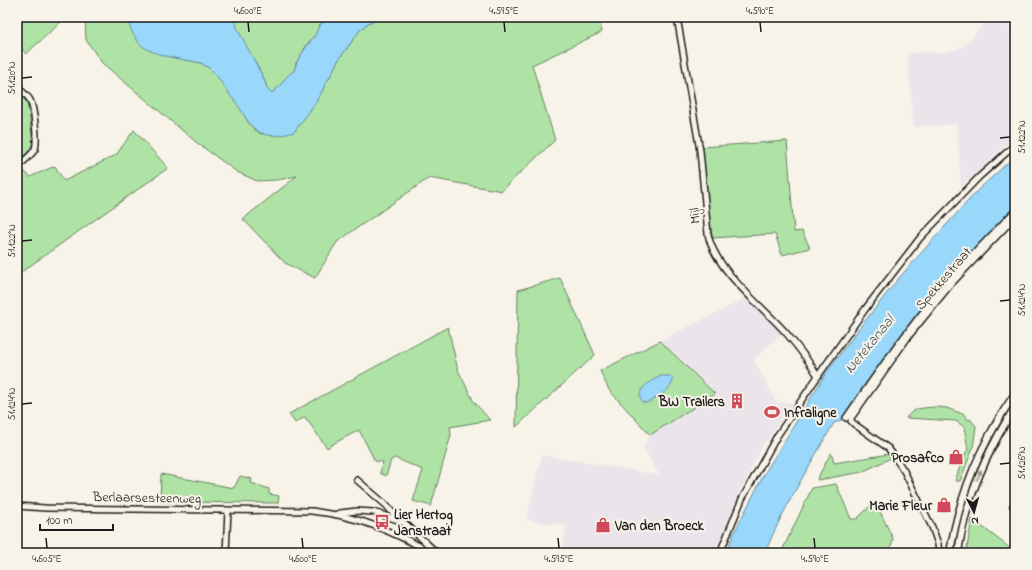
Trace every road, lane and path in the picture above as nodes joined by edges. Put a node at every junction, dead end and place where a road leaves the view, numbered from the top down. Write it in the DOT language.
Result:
graph roads {
  1 [pos="677,17"];
  2 [pos="17,86"];
  3 [pos="1015,145"];
  4 [pos="17,167"];
  5 [pos="1015,211"];
  6 [pos="1015,217"];
  7 [pos="818,376"];
  8 [pos="1015,394"];
  9 [pos="1015,407"];
  10 [pos="846,418"];
  11 [pos="357,480"];
  12 [pos="1015,504"];
  13 [pos="17,506"];
  14 [pos="1015,508"];
  15 [pos="228,510"];
  16 [pos="336,515"];
  17 [pos="398,520"];
  18 [pos="420,546"];
  19 [pos="226,553"];
  20 [pos="417,553"];
  21 [pos="432,553"];
  22 [pos="437,553"];
  23 [pos="720,553"];
  24 [pos="939,553"];
  25 [pos="950,553"];
  26 [pos="958,553"];
  1 -- 7 [label="street, Mijl"];
  2 -- 4 [label="street"];
  3 -- 7 [label="street"];
  5 -- 10 [label="street"];
  6 -- 24 [label="street, Spekkestraat"];
  7 -- 23 [label="street"];
  8 -- 25 [label="main road"];
  26 -- 9 [label="main road, one-way"];
  11 -- 17 [label="street, Berlaarsesteenweg"];
  12 -- 14 [label="street"];
  13 -- 15 [label="street, Berlaarsesteenweg"];
  15 -- 16 [label="street, Berlaarsesteenweg"];
  15 -- 19 [label="street"];
  16 -- 17 [label="street, Berlaarsesteenweg"];
  16 -- 18 [label="street, Berlaarsesteenweg"];
  17 -- 22 [label="street, Berlaarsesteenweg"];
  18 -- 20 [label="street"];
  18 -- 21 [label="street, Berlaarsesteenweg"];
}
